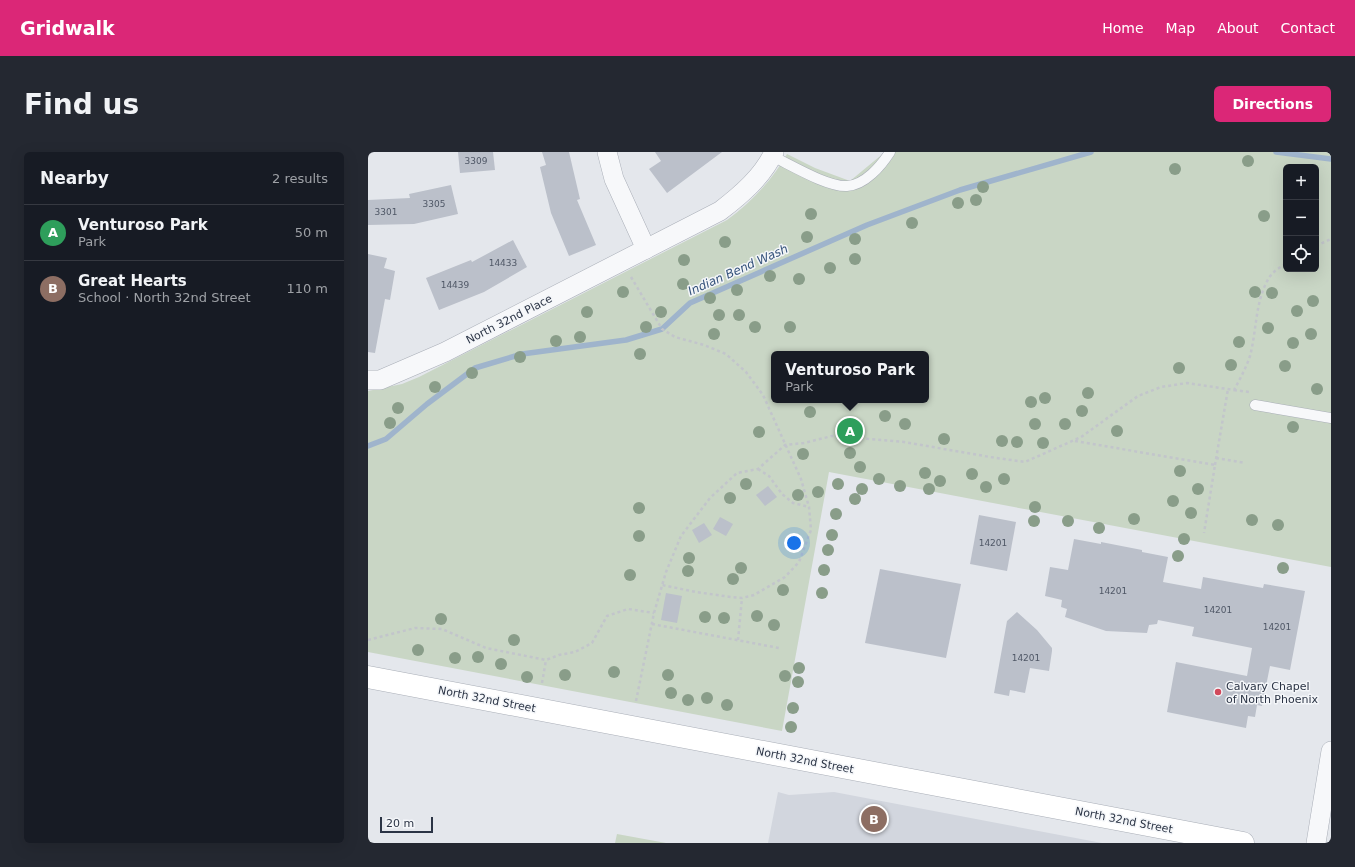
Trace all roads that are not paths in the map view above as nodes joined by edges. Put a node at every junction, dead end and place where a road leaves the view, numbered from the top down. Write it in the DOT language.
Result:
graph roads {
  1 [pos="607,152"];
  2 [pos="890,152"];
  3 [pos="773,154"];
  4 [pos="646,249"];
  5 [pos="368,380"];
  6 [pos="1255,405"];
  7 [pos="1331,418"];
  8 [pos="368,677"];
  9 [pos="1331,752"];
  10 [pos="1325,821"];
  11 [pos="1243,843"];
  12 [pos="1316,843"];
  1 -- 4 [label="street"];
  2 -- 3 [label="lane"];
  3 -- 4 [label="street, North 32nd Place"];
  4 -- 5 [label="street, North 32nd Place"];
  6 -- 7 [label="lane"];
  8 -- 11 [label="main road, North 32nd Street"];
  9 -- 10 [label="street"];
  10 -- 12 [label="street"];
}
